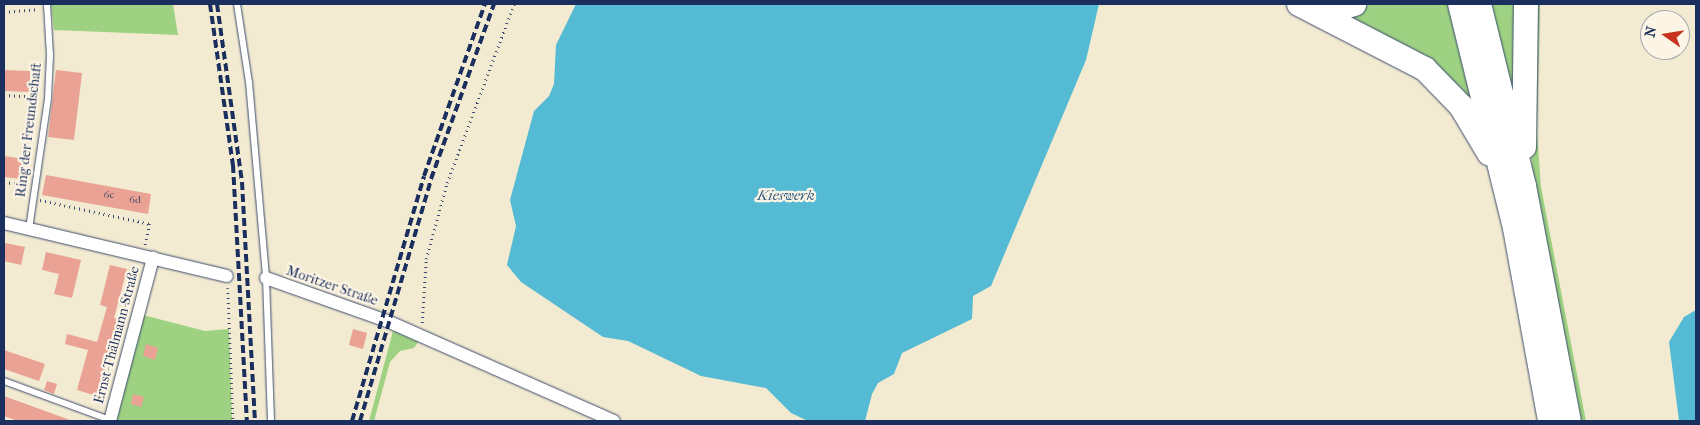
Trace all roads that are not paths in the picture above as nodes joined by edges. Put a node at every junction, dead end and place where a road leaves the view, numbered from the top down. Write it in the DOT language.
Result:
graph roads {
  1 [pos="237,4"];
  2 [pos="1299,4"];
  3 [pos="1311,4"];
  4 [pos="1354,4"];
  5 [pos="1460,4"];
  6 [pos="1479,4"];
  7 [pos="1526,4"];
  8 [pos="47,6"];
  9 [pos="1502,176"];
  10 [pos="1524,186"];
  11 [pos="4,223"];
  12 [pos="29,229"];
  13 [pos="148,257"];
  14 [pos="227,276"];
  15 [pos="266,278"];
  16 [pos="4,381"];
  17 [pos="110,420"];
  18 [pos="272,421"];
  19 [pos="614,421"];
  20 [pos="1550,421"];
  21 [pos="1569,421"];
  1 -- 15 [label="lane, Moritzer Straße"];
  2 -- 9 [label="highway"];
  3 -- 4 [label="highway"];
  5 -- 9 [label="highway"];
  6 -- 10 [label="highway"];
  7 -- 10 [label="highway"];
  8 -- 12 [label="lane, Ring der Freundschaft"];
  9 -- 20 [label="highway"];
  10 -- 21 [label="highway"];
  11 -- 12 [label="street"];
  12 -- 13 [label="street"];
  13 -- 14 [label="street"];
  13 -- 17 [label="street, Ernst-Thälmann-Straße"];
  15 -- 18 [label="lane"];
  15 -- 19 [label="street, Moritzer Straße"];
  16 -- 17 [label="lane, Ernst-Thälmann-Straße"];
}
